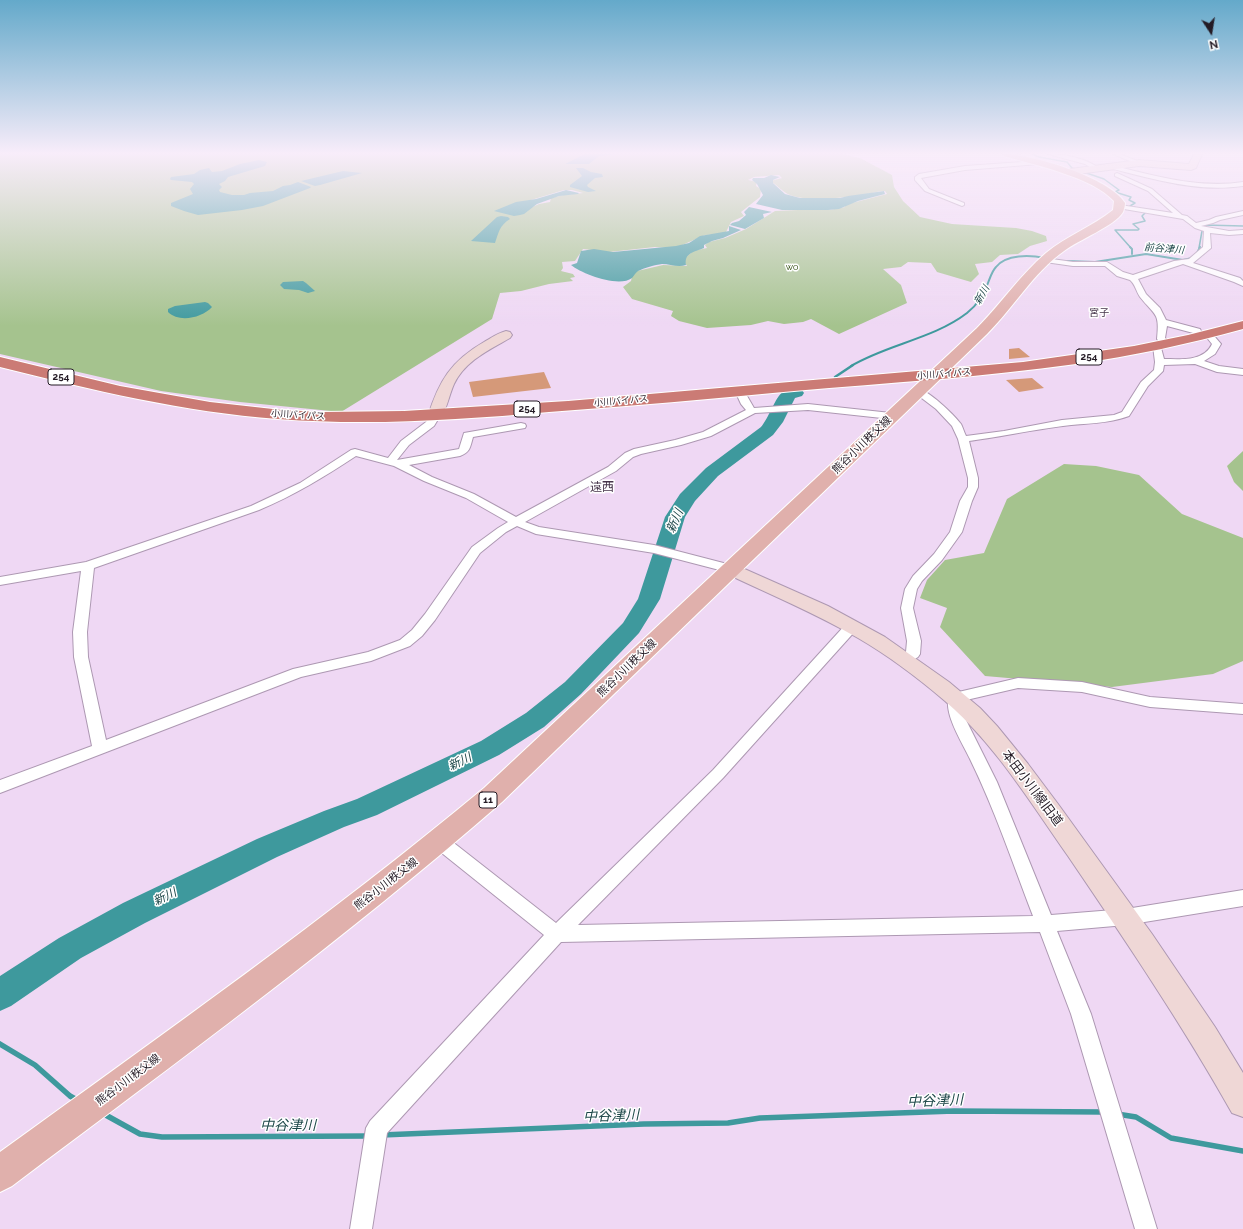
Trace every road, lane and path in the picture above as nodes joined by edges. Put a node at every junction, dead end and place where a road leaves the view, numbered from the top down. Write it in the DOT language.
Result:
graph roads {
  1 [pos="1117,211"];
  2 [pos="1149,211"];
  3 [pos="1175,211"];
  4 [pos="1243,213"];
  5 [pos="1180,216"];
  6 [pos="1193,225"];
  7 [pos="1206,230"];
  8 [pos="1243,232"];
  9 [pos="1045,260"];
  10 [pos="1183,262"];
  11 [pos="1133,278"];
  12 [pos="1243,284"];
  13 [pos="1162,322"];
  14 [pos="1243,325"];
  15 [pos="1197,331"];
  16 [pos="506,335"];
  17 [pos="1212,339"];
  18 [pos="1161,345"];
  19 [pos="955,356"];
  20 [pos="1196,361"];
  21 [pos="0,362"];
  22 [pos="1160,362"];
  23 [pos="976,371"];
  24 [pos="1243,372"];
  25 [pos="884,379"];
  26 [pos="920,388"];
  27 [pos="740,391"];
  28 [pos="752,411"];
  29 [pos="435,416"];
  30 [pos="891,416"];
  31 [pos="521,426"];
  32 [pos="963,439"];
  33 [pos="395,463"];
  34 [pos="516,522"];
  35 [pos="88,566"];
  36 [pos="731,568"];
  37 [pos="0,581"];
  38 [pos="852,626"];
  39 [pos="905,660"];
  40 [pos="954,698"];
  41 [pos="1243,709"];
  42 [pos="100,748"];
  43 [pos="0,787"];
  44 [pos="439,841"];
  45 [pos="1243,898"];
  46 [pos="1126,917"];
  47 [pos="1045,924"];
  48 [pos="557,934"];
  49 [pos="1243,1102"];
  50 [pos="0,1174"];
  51 [pos="361,1229"];
  52 [pos="1146,1229"];
  1 -- 9 [label="main road, 熊谷小川秩父線 / 11"];
  2 -- 5 [label="street"];
  3 -- 5 [label="street"];
  4 -- 6 [label="street"];
  5 -- 6 [label="street"];
  6 -- 7 [label="street"];
  7 -- 8 [label="street"];
  7 -- 10 [label="street"];
  9 -- 11 [label="street"];
  9 -- 19 [label="main road, 熊谷小川秩父線 / 11"];
  10 -- 11 [label="street"];
  10 -- 12 [label="street"];
  11 -- 13 [label="street"];
  13 -- 15 [label="street"];
  13 -- 18 [label="street"];
  14 -- 18 [label="highway, 小川バイパス / 254"];
  16 -- 29 [label="street"];
  17 -- 20 [label="street"];
  18 -- 22 [label="street"];
  18 -- 23 [label="highway, 小川バイパス / 254"];
  19 -- 23 [label="main road"];
  19 -- 26 [label="main road, 熊谷小川秩父線 / 11"];
  20 -- 22 [label="street"];
  20 -- 24 [label="street"];
  21 -- 29 [label="highway, 小川バイパス / 254"];
  22 -- 32 [label="street"];
  23 -- 26 [label="highway, 小川バイパス / 254"];
  25 -- 26 [label="highway, 小川バイパス / 254"];
  25 -- 26 [label="main road"];
  25 -- 27 [label="highway, 小川バイパス / 254"];
  26 -- 30 [label="main road, 熊谷小川秩父線 / 11"];
  26 -- 32 [label="street"];
  27 -- 28 [label="street"];
  27 -- 29 [label="highway, 小川バイパス / 254"];
  28 -- 30 [label="street"];
  28 -- 34 [label="street"];
  29 -- 33 [label="street"];
  30 -- 36 [label="main road, 熊谷小川秩父線 / 11"];
  31 -- 33 [label="street"];
  32 -- 39 [label="street"];
  33 -- 34 [label="street"];
  33 -- 35 [label="street"];
  34 -- 36 [label="street"];
  34 -- 42 [label="street"];
  35 -- 37 [label="street"];
  35 -- 42 [label="street"];
  36 -- 38 [label="street, 本田小川線旧道"];
  36 -- 44 [label="main road, 熊谷小川秩父線 / 11"];
  38 -- 39 [label="street, 本田小川線旧道"];
  38 -- 48 [label="street"];
  39 -- 40 [label="street, 本田小川線旧道"];
  40 -- 41 [label="street"];
  40 -- 46 [label="street, 本田小川線旧道"];
  40 -- 47 [label="street"];
  42 -- 43 [label="street"];
  44 -- 48 [label="street"];
  44 -- 50 [label="main road, 熊谷小川秩父線 / 11"];
  45 -- 46 [label="street"];
  46 -- 47 [label="street"];
  46 -- 49 [label="street, 本田小川線旧道"];
  47 -- 48 [label="street"];
  47 -- 52 [label="street"];
  48 -- 51 [label="street"];
}
